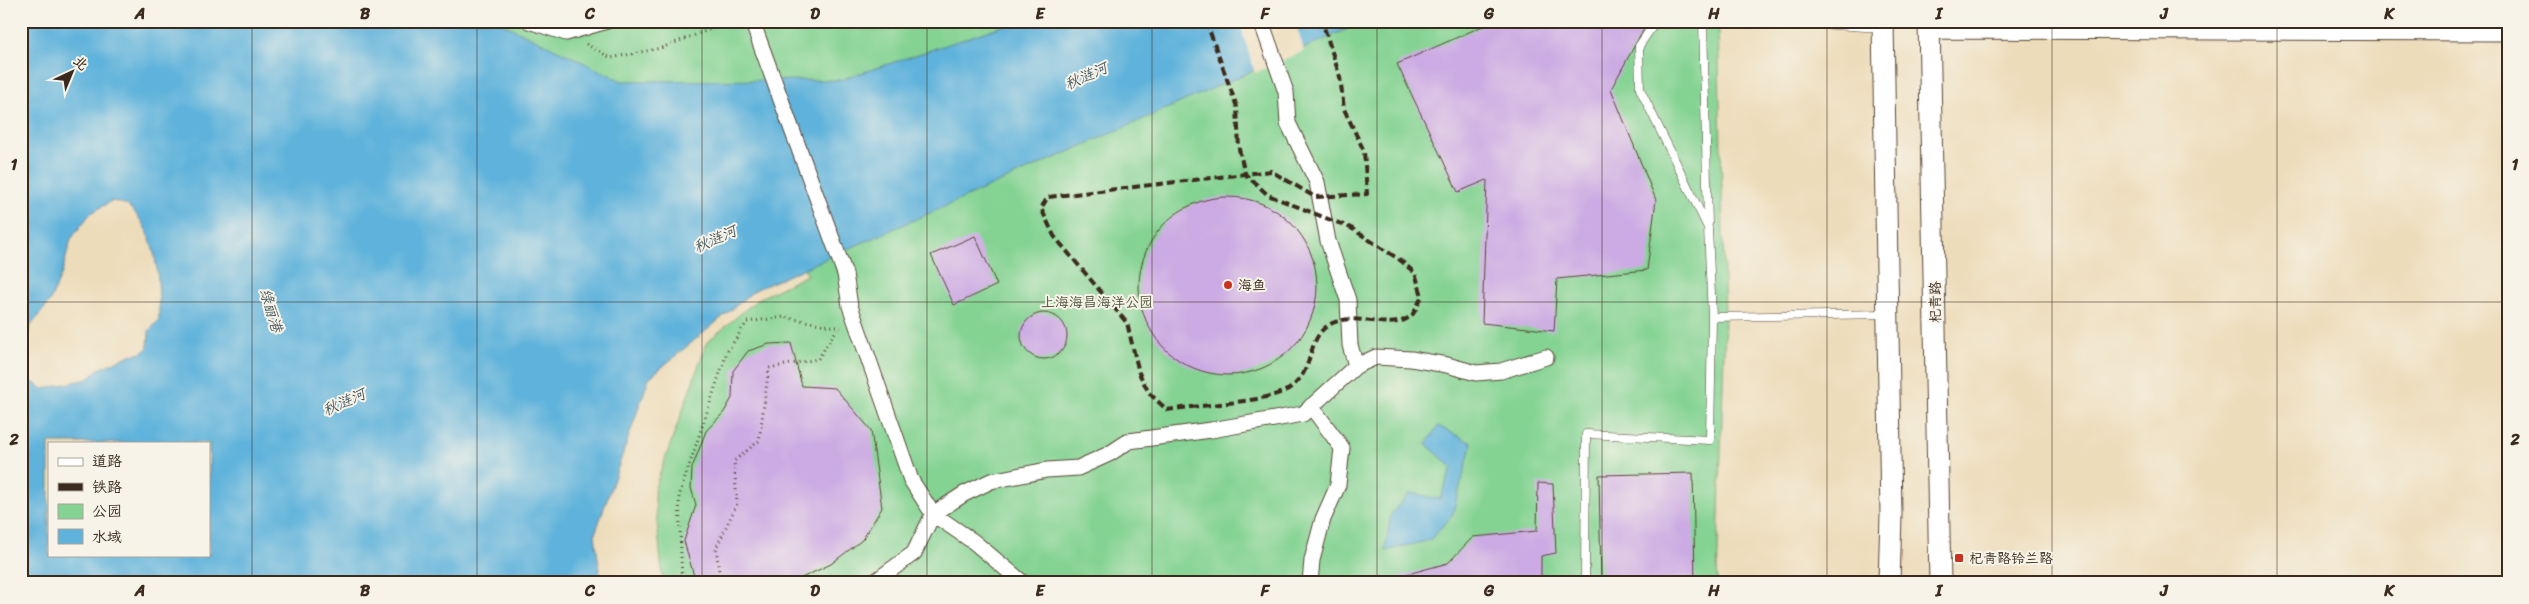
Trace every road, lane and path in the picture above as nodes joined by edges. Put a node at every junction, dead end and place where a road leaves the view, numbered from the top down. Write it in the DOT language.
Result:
graph roads {
  1 [pos="529,21"];
  2 [pos="607,21"];
  3 [pos="732,21"];
  4 [pos="752,21"];
  5 [pos="816,21"];
  6 [pos="855,21"];
  7 [pos="1261,21"];
  8 [pos="1656,21"];
  9 [pos="1703,21"];
  10 [pos="1799,21"];
  11 [pos="1883,25"];
  12 [pos="1929,25"];
  13 [pos="2508,30"];
  14 [pos="566,33"];
  15 [pos="1708,228"];
  16 [pos="1888,314"];
  17 [pos="1712,317"];
  18 [pos="856,326"];
  19 [pos="837,329"];
  20 [pos="1546,357"];
  21 [pos="1356,366"];
  22 [pos="1311,406"];
  23 [pos="933,514"];
  24 [pos="720,580"];
  25 [pos="682,583"];
  26 [pos="873,583"];
  27 [pos="1023,583"];
  28 [pos="1310,583"];
  29 [pos="1584,583"];
  30 [pos="1889,583"];
  31 [pos="1940,583"];
  1 -- 14 [label="street"];
  2 -- 14 [label="street"];
  3 -- 14 [label="path"];
  4 -- 18 [label="street"];
  5 -- 6 [label="path"];
  7 -- 21 [label="street"];
  8 -- 15 [label="lane"];
  9 -- 15 [label="lane"];
  10 -- 11 [label="lane"];
  11 -- 16 [label="main road"];
  12 -- 13 [label="main road"];
  12 -- 31 [label="main road, 杞青路"];
  15 -- 17 [label="lane"];
  16 -- 17 [label="lane"];
  16 -- 30 [label="main road"];
  17 -- 29 [label="lane"];
  18 -- 19 [label="path"];
  18 -- 23 [label="street"];
  19 -- 24 [label="path"];
  19 -- 25 [label="path"];
  20 -- 21 [label="street"];
  21 -- 22 [label="street"];
  22 -- 23 [label="street"];
  22 -- 28 [label="street"];
  23 -- 26 [label="street"];
  23 -- 27 [label="street"];
}
